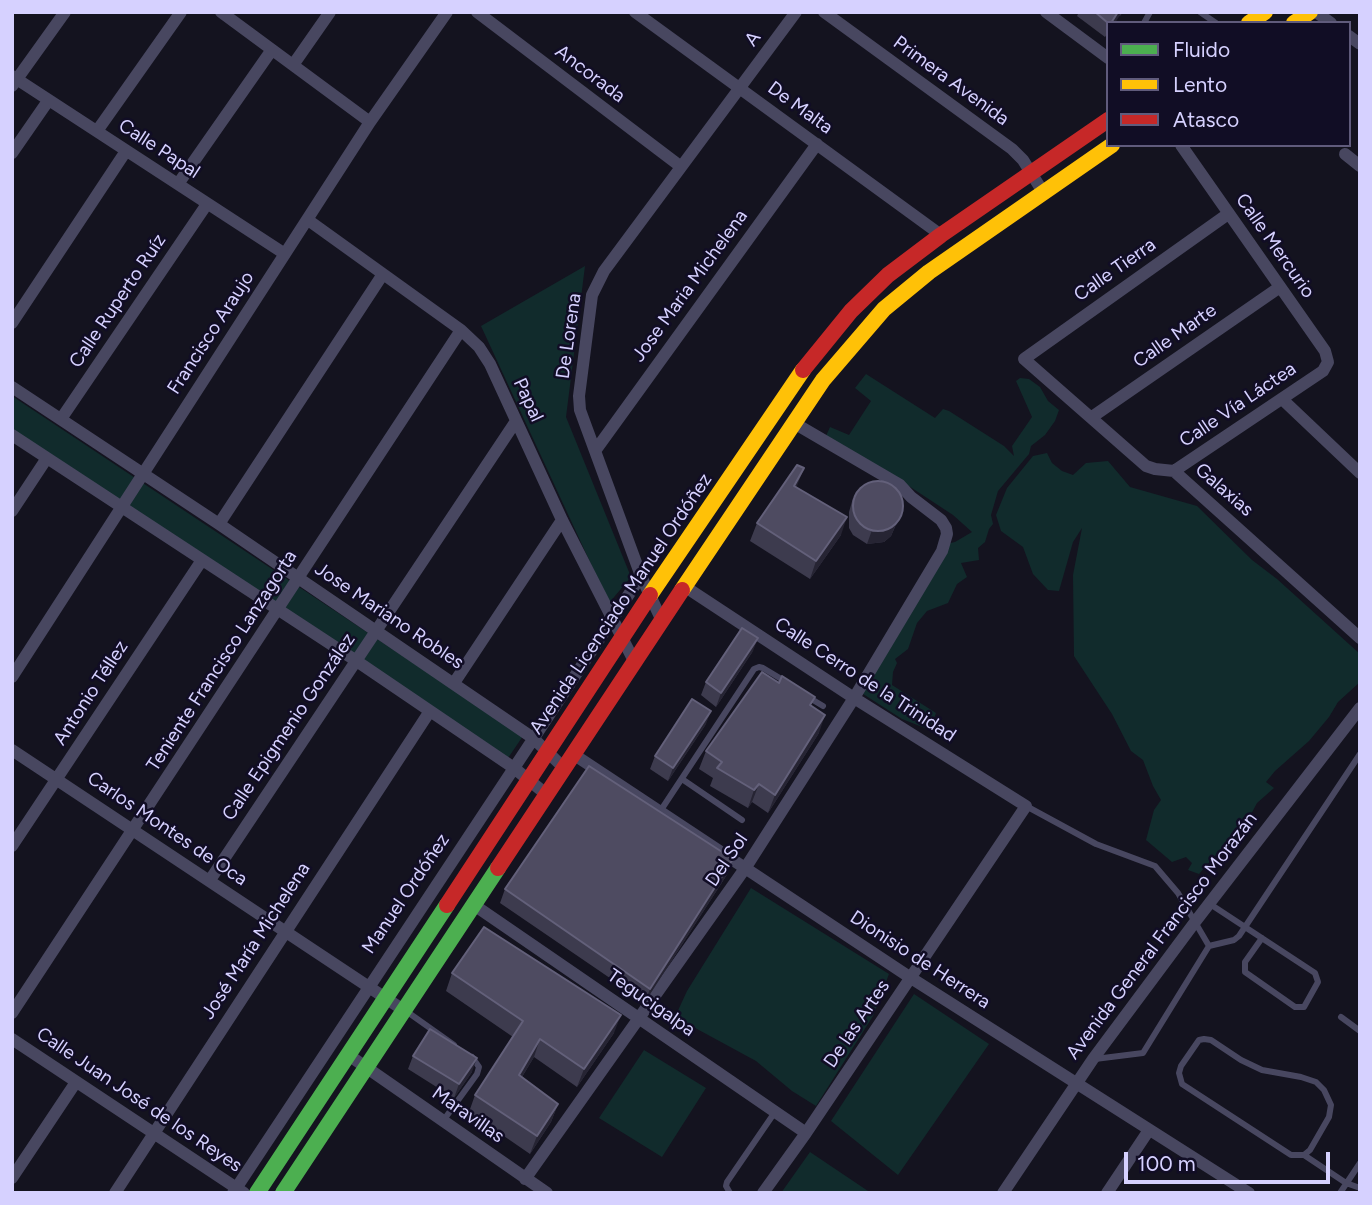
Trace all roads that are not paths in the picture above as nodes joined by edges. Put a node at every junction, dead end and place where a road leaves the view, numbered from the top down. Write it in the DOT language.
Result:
graph roads {
  1 [pos="65,12"];
  2 [pos="181,12"];
  3 [pos="221,12"];
  4 [pos="330,12"];
  5 [pos="447,12"];
  6 [pos="477,12"];
  7 [pos="635,12"];
  8 [pos="796,12"];
  9 [pos="824,12"];
  10 [pos="1046,12"];
  11 [pos="271,51"];
  12 [pos="1106,57"];
  13 [pos="293,65"];
  14 [pos="14,80"];
  15 [pos="741,89"];
  16 [pos="48,101"];
  17 [pos="1106,121"];
  18 [pos="370,122"];
  19 [pos="97,131"];
  20 [pos="817,144"];
  21 [pos="1109,147"];
  22 [pos="1182,147"];
  23 [pos="126,151"];
  24 [pos="12,153"];
  25 [pos="1345,155"];
  26 [pos="680,166"];
  27 [pos="1360,166"];
  28 [pos="1031,173"];
  29 [pos="178,184"];
  30 [pos="1043,192"];
  31 [pos="206,204"];
  32 [pos="1228,214"];
  33 [pos="308,220"];
  34 [pos="941,235"];
  35 [pos="285,254"];
  36 [pos="383,274"];
  37 [pos="1280,287"];
  38 [pos="12,323"];
  39 [pos="461,330"];
  40 [pos="1024,359"];
  41 [pos="1323,371"];
  42 [pos="12,387"];
  43 [pos="1282,399"];
  44 [pos="1092,417"];
  45 [pos="61,419"];
  46 [pos="516,421"];
  47 [pos="794,423"];
  48 [pos="12,435"];
  49 [pos="595,451"];
  50 [pos="47,458"];
  51 [pos="1174,471"];
  52 [pos="1360,473"];
  53 [pos="142,475"];
  54 [pos="123,507"];
  55 [pos="12,511"];
  56 [pos="562,520"];
  57 [pos="219,524"];
  58 [pos="202,560"];
  59 [pos="641,576"];
  60 [pos="299,579"];
  61 [pos="684,586"];
  62 [pos="650,596"];
  63 [pos="279,610"];
  64 [pos="612,618"];
  65 [pos="662,621"];
  66 [pos="376,631"];
  67 [pos="1360,638"];
  68 [pos="623,639"];
  69 [pos="355,660"];
  70 [pos="634,661"];
  71 [pos="12,677"];
  72 [pos="454,683"];
  73 [pos="793,687"];
  74 [pos="803,693"];
  75 [pos="855,698"];
  76 [pos="823,706"];
  77 [pos="1360,708"];
  78 [pos="430,711"];
  79 [pos="534,738"];
  80 [pos="12,750"];
  81 [pos="548,752"];
  82 [pos="1360,754"];
  83 [pos="568,761"];
  84 [pos="514,768"];
  85 [pos="58,779"];
  86 [pos="682,779"];
  87 [pos="529,780"];
  88 [pos="546,794"];
  89 [pos="1026,806"];
  90 [pos="661,810"];
  91 [pos="742,820"];
  92 [pos="134,829"];
  93 [pos="12,846"];
  94 [pos="746,867"];
  95 [pos="210,880"];
  96 [pos="1209,903"];
  97 [pos="474,905"];
  98 [pos="1195,922"];
  99 [pos="1245,927"];
  100 [pos="287,931"];
  101 [pos="1262,938"];
  102 [pos="1209,946"];
  103 [pos="911,978"];
  104 [pos="368,985"];
  105 [pos="385,996"];
  106 [pos="405,1011"];
  107 [pos="12,1013"];
  108 [pos="1341,1017"];
  109 [pos="640,1018"];
  110 [pos="1360,1031"];
  111 [pos="12,1039"];
  112 [pos="347,1054"];
  113 [pos="1093,1059"];
  114 [pos="367,1069"];
  115 [pos="76,1082"];
  116 [pos="1076,1084"];
  117 [pos="775,1112"];
  118 [pos="443,1121"];
  119 [pos="1150,1130"];
  120 [pos="155,1133"];
  121 [pos="806,1133"];
  122 [pos="1304,1155"];
  123 [pos="1360,1163"];
  124 [pos="12,1178"];
  125 [pos="525,1179"];
  126 [pos="1346,1183"];
  127 [pos="1360,1188"];
  128 [pos="237,1191"];
  129 [pos="115,1193"];
  130 [pos="257,1193"];
  131 [pos="283,1193"];
  132 [pos="547,1193"];
  133 [pos="730,1193"];
  134 [pos="763,1193"];
  135 [pos="1003,1193"];
  136 [pos="1107,1193"];
  137 [pos="1249,1193"];
  138 [pos="1340,1193"];
  1 -- 14 [label="street"];
  2 -- 19 [label="street"];
  3 -- 11 [label="street"];
  4 -- 13 [label="street"];
  5 -- 18 [label="street, Francisco Araujo"];
  6 -- 26 [label="street, Ancorada"];
  7 -- 15 [label="street, De Malta"];
  8 -- 15 [label="street, A"];
  9 -- 28 [label="street, Primera Avenida"];
  10 -- 12 [label="street"];
  11 -- 13 [label="street"];
  11 -- 29 [label="street"];
  13 -- 18 [label="street"];
  14 -- 16 [label="street, Calle Papal"];
  15 -- 20 [label="street, De Malta"];
  15 -- 26 [label="street, De Lorena"];
  16 -- 19 [label="street, Calle Papal"];
  16 -- 24 [label="street"];
  17 -- 28 [label="main road, Avenida Licenciado Manuel Ordóñez"];
  18 -- 33 [label="street, Francisco Araujo"];
  19 -- 23 [label="street, Calle Papal"];
  20 -- 34 [label="street, De Malta"];
  20 -- 49 [label="street, Jose Maria Michelena"];
  21 -- 30 [label="main road"];
  22 -- 32 [label="street, Calle Mercurio"];
  23 -- 29 [label="street, Calle Papal"];
  23 -- 38 [label="street"];
  25 -- 27 [label="street"];
  26 -- 49 [label="street, De Lorena"];
  28 -- 30 [label="street, Primera Avenida"];
  28 -- 34 [label="main road, Avenida Licenciado Manuel Ordóñez"];
  29 -- 31 [label="street, Calle Papal"];
  30 -- 47 [label="main road"];
  31 -- 35 [label="street, Calle Papal"];
  31 -- 45 [label="street, Calle Ruperto Ruíz"];
  32 -- 37 [label="street, Calle Mercurio"];
  32 -- 40 [label="street, Calle Tierra"];
  33 -- 35 [label="street, Francisco Araujo"];
  33 -- 36 [label="street, Papal"];
  34 -- 62 [label="main road, Avenida Licenciado Manuel Ordóñez"];
  35 -- 53 [label="street, Francisco Araujo"];
  36 -- 39 [label="street, Papal"];
  36 -- 57 [label="street"];
  37 -- 41 [label="street, Calle Mercurio"];
  37 -- 44 [label="street, Calle Marte"];
  39 -- 46 [label="street, Papal"];
  39 -- 60 [label="street, Teniente Francisco Lanzagorta"];
  40 -- 44 [label="street, Galaxias"];
  41 -- 43 [label="street, Calle Vía Láctea"];
  42 -- 45 [label="street, Jose Mariano Robles"];
  43 -- 51 [label="street, Calle Vía Láctea"];
  43 -- 52 [label="street"];
  44 -- 51 [label="street, Galaxias"];
  45 -- 53 [label="street, Jose Mariano Robles"];
  46 -- 56 [label="street, Papal"];
  46 -- 66 [label="street, Calle Epigmenio González"];
  47 -- 61 [label="main road"];
  47 -- 75 [label="street, Del Sol"];
  48 -- 50 [label="street"];
  49 -- 59 [label="street, De Lorena"];
  50 -- 54 [label="street"];
  50 -- 55 [label="street"];
  51 -- 67 [label="street, Galaxias"];
  53 -- 54 [label="street, Francisco Araujo"];
  53 -- 57 [label="street, Jose Mariano Robles"];
  54 -- 58 [label="street"];
  54 -- 71 [label="street, Francisco Araujo"];
  56 -- 64 [label="street, Papal"];
  56 -- 72 [label="street"];
  57 -- 60 [label="street, Jose Mariano Robles"];
  58 -- 63 [label="street"];
  58 -- 85 [label="street, Antonio Téllez"];
  59 -- 62 [label="street, De Lorena"];
  59 -- 64 [label="street, Manuel Ordóñez"];
  60 -- 63 [label="street, Teniente Francisco Lanzagorta"];
  60 -- 66 [label="street, Jose Mariano Robles"];
  61 -- 65 [label="main road"];
  61 -- 75 [label="street, Calle Cerro de la Trinidad"];
  62 -- 65 [label="street, De Lorena"];
  62 -- 68 [label="main road, Avenida Licenciado Manuel Ordóñez"];
  63 -- 69 [label="street"];
  63 -- 92 [label="street, Teniente Francisco Lanzagorta"];
  64 -- 68 [label="street, Papal"];
  64 -- 79 [label="street, Manuel Ordóñez"];
  65 -- 70 [label="main road"];
  66 -- 69 [label="street, Calle Epigmenio González"];
  66 -- 72 [label="street, Jose Mariano Robles"];
  68 -- 70 [label="street, Papal"];
  68 -- 81 [label="main road, Avenida Licenciado Manuel Ordóñez"];
  69 -- 78 [label="street"];
  69 -- 95 [label="street, Calle Epigmenio González"];
  70 -- 83 [label="main road"];
  72 -- 79 [label="street, Jose Mariano Robles"];
  73 -- 86 [label="lane"];
  74 -- 76 [label="lane"];
  75 -- 89 [label="street, Calle Cerro de la Trinidad"];
  75 -- 94 [label="street, Del Sol"];
  77 -- 96 [label="street, Avenida General Francisco Morazán"];
  78 -- 84 [label="street"];
  78 -- 100 [label="street, José María Michelena"];
  79 -- 81 [label="street, Jose Mariano Robles"];
  79 -- 84 [label="street, Manuel Ordóñez"];
  80 -- 85 [label="street, Carlos Montes de Oca"];
  81 -- 83 [label="street, Jose Mariano Robles"];
  81 -- 87 [label="main road, Avenida Licenciado Manuel Ordóñez"];
  82 -- 99 [label="lane"];
  83 -- 88 [label="main road"];
  83 -- 90 [label="street, Dionisio de Herrera"];
  84 -- 87 [label="street"];
  84 -- 104 [label="street, Manuel Ordóñez"];
  85 -- 92 [label="street, Carlos Montes de Oca"];
  85 -- 93 [label="street, Antonio Téllez"];
  86 -- 90 [label="lane"];
  86 -- 91 [label="lane"];
  87 -- 88 [label="street"];
  87 -- 105 [label="main road, Avenida Licenciado Manuel Ordóñez"];
  88 -- 97 [label="main road"];
  89 -- 98 [label="lane"];
  89 -- 103 [label="street, De las Artes"];
  90 -- 94 [label="street, Dionisio de Herrera"];
  92 -- 95 [label="street, Carlos Montes de Oca"];
  92 -- 107 [label="street, Teniente Francisco Lanzagorta"];
  94 -- 103 [label="street, Dionisio de Herrera"];
  94 -- 109 [label="street, Del Sol"];
  95 -- 100 [label="street, Carlos Montes de Oca"];
  96 -- 98 [label="street, Avenida General Francisco Morazán"];
  96 -- 99 [label="lane"];
  97 -- 106 [label="main road"];
  97 -- 109 [label="street, Tegucigalpa"];
  98 -- 102 [label="lane"];
  98 -- 113 [label="street, Avenida General Francisco Morazán"];
  99 -- 101 [label="lane"];
  99 -- 102 [label="lane"];
  100 -- 104 [label="street, Carlos Montes de Oca"];
  100 -- 120 [label="street, José María Michelena"];
  101 -- 101 [label="lane"];
  102 -- 113 [label="lane"];
  103 -- 116 [label="street, Dionisio de Herrera"];
  103 -- 121 [label="street, De las Artes"];
  104 -- 105 [label="street, Carlos Montes de Oca"];
  104 -- 128 [label="street, Manuel Ordóñez"];
  105 -- 106 [label="street, Carlos Montes de Oca"];
  105 -- 112 [label="main road, Avenida Licenciado Manuel Ordóñez"];
  106 -- 114 [label="main road"];
  106 -- 118 [label="lane"];
  108 -- 110 [label="lane"];
  109 -- 117 [label="street, Tegucigalpa"];
  109 -- 125 [label="street, Del Sol"];
  111 -- 115 [label="street, Calle Juan José de los Reyes"];
  112 -- 114 [label="street, Maravillas"];
  112 -- 130 [label="main road, Avenida Licenciado Manuel Ordóñez"];
  113 -- 116 [label="street, Avenida General Francisco Morazán"];
  114 -- 118 [label="street, Maravillas"];
  114 -- 131 [label="main road"];
  115 -- 120 [label="street, Calle Juan José de los Reyes"];
  115 -- 124 [label="street"];
  116 -- 119 [label="street, Dionisio de Herrera"];
  116 -- 135 [label="street, Avenida General Francisco Morazán"];
  117 -- 121 [label="street, Tegucigalpa"];
  117 -- 133 [label="lane"];
  118 -- 125 [label="street, Maravillas"];
  119 -- 136 [label="street"];
  119 -- 137 [label="street, Dionisio de Herrera"];
  120 -- 128 [label="street, Calle Juan José de los Reyes"];
  120 -- 129 [label="street, José María Michelena"];
  121 -- 134 [label="street, De las Artes"];
  122 -- 122 [label="lane"];
  122 -- 126 [label="lane"];
  123 -- 126 [label="lane"];
  125 -- 132 [label="street, Maravillas"];
  126 -- 127 [label="lane"];
  126 -- 138 [label="lane"];
}
